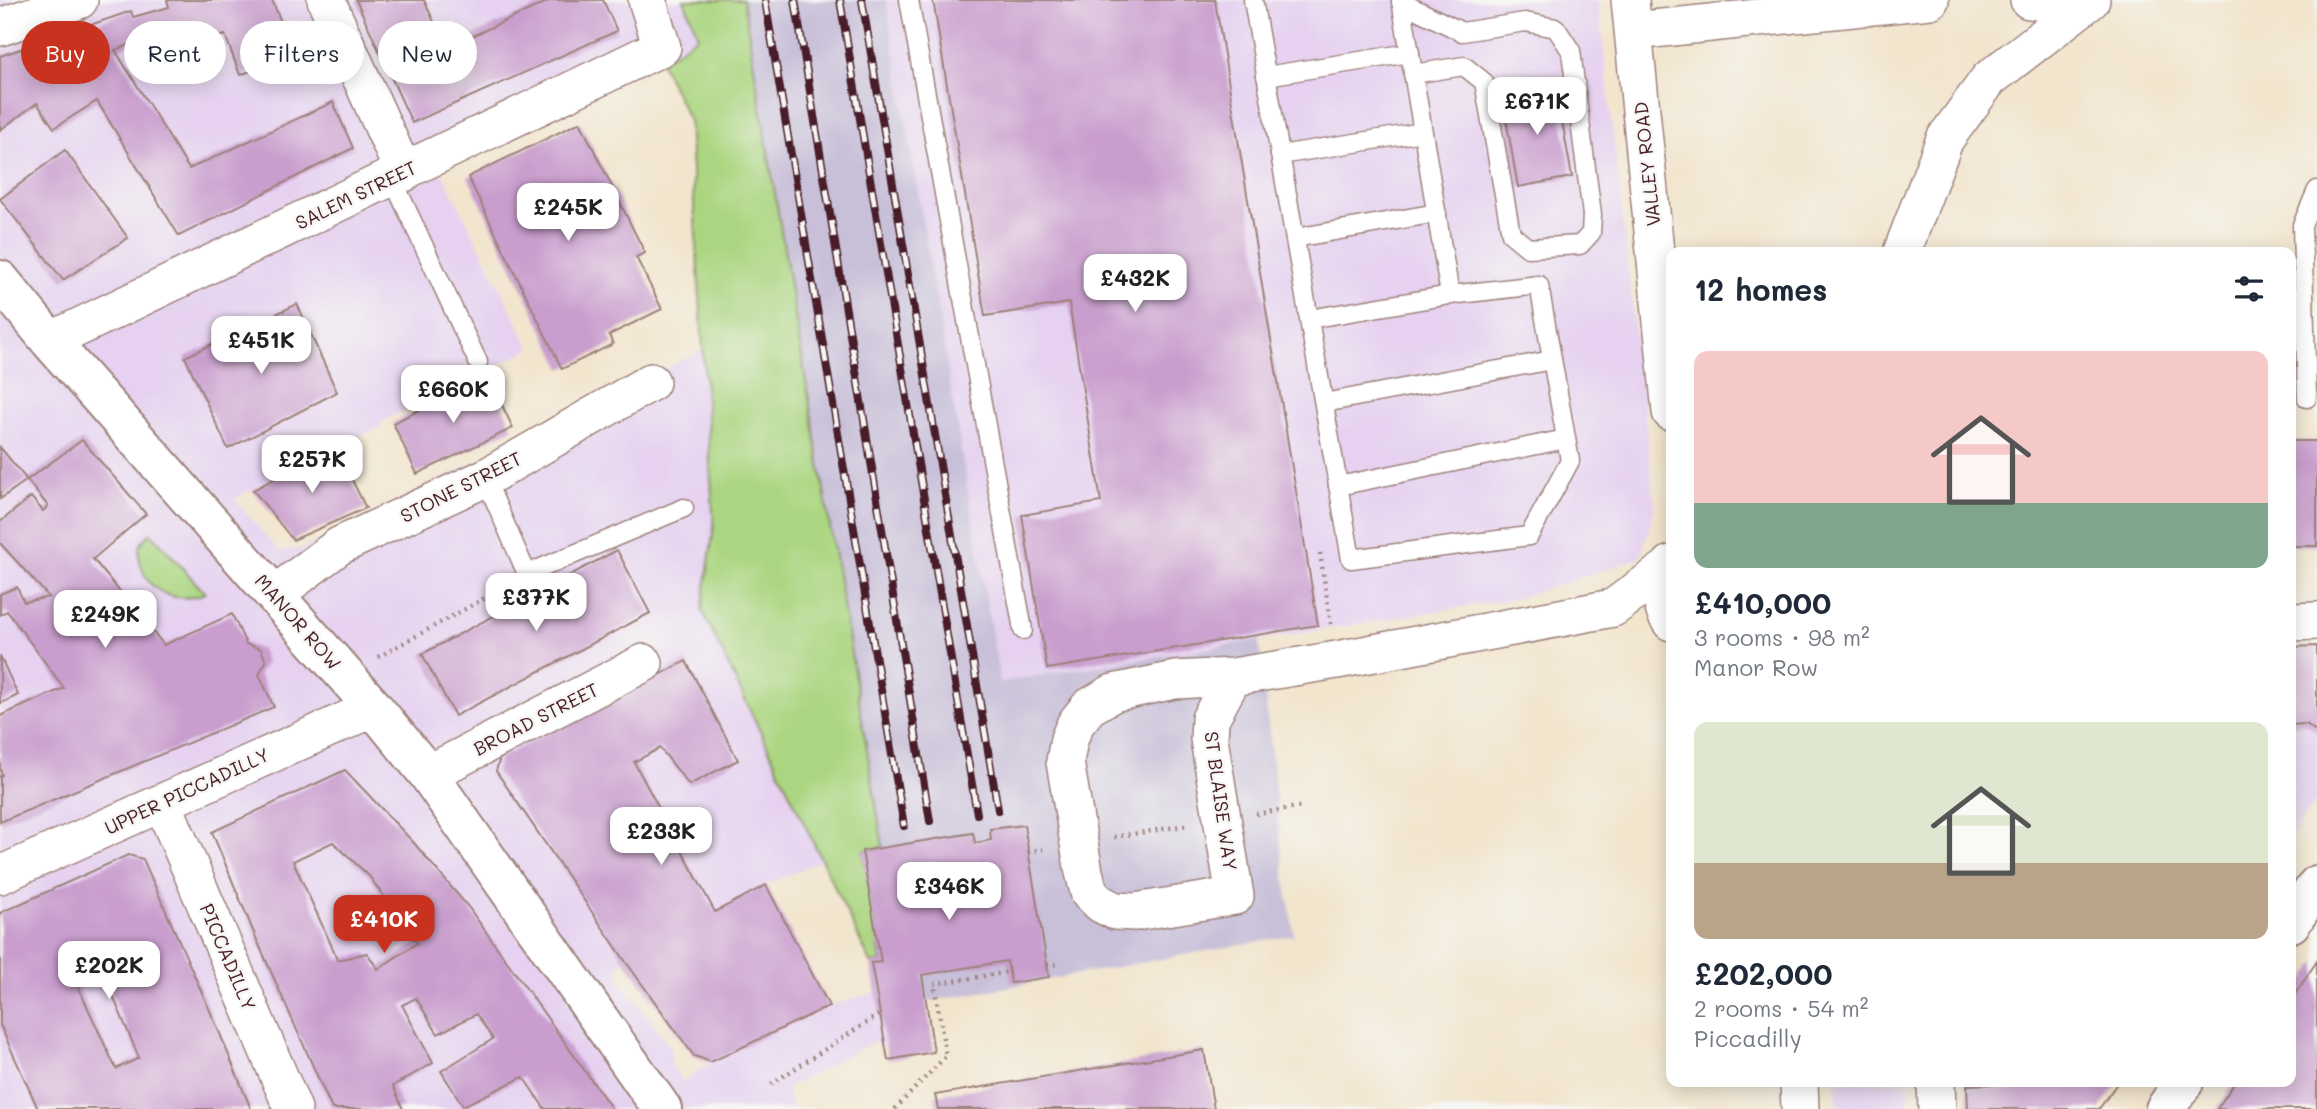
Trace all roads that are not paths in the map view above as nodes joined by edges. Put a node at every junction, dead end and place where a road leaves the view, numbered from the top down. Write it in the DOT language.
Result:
graph roads {
  1 [pos="79,0"];
  2 [pos="326,0"];
  3 [pos="647,0"];
  4 [pos="909,0"];
  5 [pos="1253,0"];
  6 [pos="1930,0"];
  7 [pos="2029,0"];
  8 [pos="1401,1"];
  9 [pos="2086,4"];
  10 [pos="1632,15"];
  11 [pos="0,27"];
  12 [pos="1410,53"];
  13 [pos="1413,74"];
  14 [pos="1266,76"];
  15 [pos="1423,132"];
  16 [pos="1280,155"];
  17 [pos="398,176"];
  18 [pos="2317,190"];
  19 [pos="1437,213"];
  20 [pos="1295,238"];
  21 [pos="1904,247"];
  22 [pos="0,280"];
  23 [pos="1451,295"];
  24 [pos="1309,319"];
  25 [pos="50,341"];
  26 [pos="1552,360"];
  27 [pos="1666,361"];
  28 [pos="478,362"];
  29 [pos="651,382"];
  30 [pos="2305,398"];
  31 [pos="1324,403"];
  32 [pos="1566,439"];
  33 [pos="485,478"];
  34 [pos="1338,486"];
  35 [pos="684,508"];
  36 [pos="1666,569"];
  37 [pos="1666,576"];
  38 [pos="274,595"];
  39 [pos="1613,608"];
  40 [pos="1666,614"];
  41 [pos="2317,621"];
  42 [pos="2296,622"];
  43 [pos="1666,627"];
  44 [pos="1023,630"];
  45 [pos="643,663"];
  46 [pos="1233,677"];
  47 [pos="374,708"];
  48 [pos="428,774"];
  49 [pos="163,804"];
  50 [pos="0,875"];
  51 [pos="2317,885"];
  52 [pos="2296,916"];
  53 [pos="1799,1087"];
  54 [pos="1936,1087"];
  55 [pos="2180,1087"];
  56 [pos="293,1109"];
  57 [pos="662,1109"];
  58 [pos="1800,1109"];
  59 [pos="1937,1109"];
  60 [pos="2165,1109"];
  1 -- 11 [label="street"];
  2 -- 17 [label="street"];
  3 -- 17 [label="street, SALEM STREET"];
  4 -- 44 [label="lane"];
  5 -- 14 [label="lane"];
  6 -- 10 [label="street"];
  7 -- 9 [label="street"];
  8 -- 12 [label="lane"];
  8 -- 13 [label="lane"];
  9 -- 21 [label="street"];
  10 -- 27 [label="street, VALLEY ROAD"];
  12 -- 13 [label="lane"];
  12 -- 14 [label="lane"];
  13 -- 15 [label="lane"];
  14 -- 16 [label="lane"];
  15 -- 16 [label="lane"];
  15 -- 19 [label="lane"];
  16 -- 20 [label="lane"];
  17 -- 25 [label="street, SALEM STREET"];
  17 -- 28 [label="lane"];
  18 -- 30 [label="lane"];
  19 -- 20 [label="lane"];
  19 -- 23 [label="lane"];
  20 -- 24 [label="lane"];
  22 -- 25 [label="street, MANOR ROW"];
  23 -- 24 [label="lane"];
  23 -- 26 [label="lane"];
  24 -- 31 [label="lane"];
  25 -- 38 [label="street, MANOR ROW"];
  26 -- 31 [label="lane"];
  26 -- 32 [label="lane"];
  29 -- 33 [label="street, STONE STREET"];
  31 -- 34 [label="lane"];
  32 -- 34 [label="lane"];
  32 -- 34 [label="lane"];
  33 -- 35 [label="lane"];
  33 -- 38 [label="street, STONE STREET"];
  36 -- 39 [label="street, ST BLAISE WAY"];
  37 -- 40 [label="street"];
  38 -- 47 [label="street, MANOR ROW"];
  39 -- 43 [label="street"];
  39 -- 46 [label="street, ST BLAISE WAY"];
  41 -- 42 [label="street"];
  45 -- 48 [label="street, BROAD STREET"];
  46 -- 46 [label="street, ST BLAISE WAY"];
  47 -- 48 [label="street, MANOR ROW"];
  47 -- 49 [label="street, UPPER PICCADILLY"];
  48 -- 57 [label="street, MANOR ROW"];
  49 -- 50 [label="street, UPPER PICCADILLY"];
  49 -- 56 [label="street, PICCADILLY"];
  51 -- 52 [label="street"];
  53 -- 58 [label="street"];
  54 -- 59 [label="street"];
  55 -- 60 [label="street"];
}
